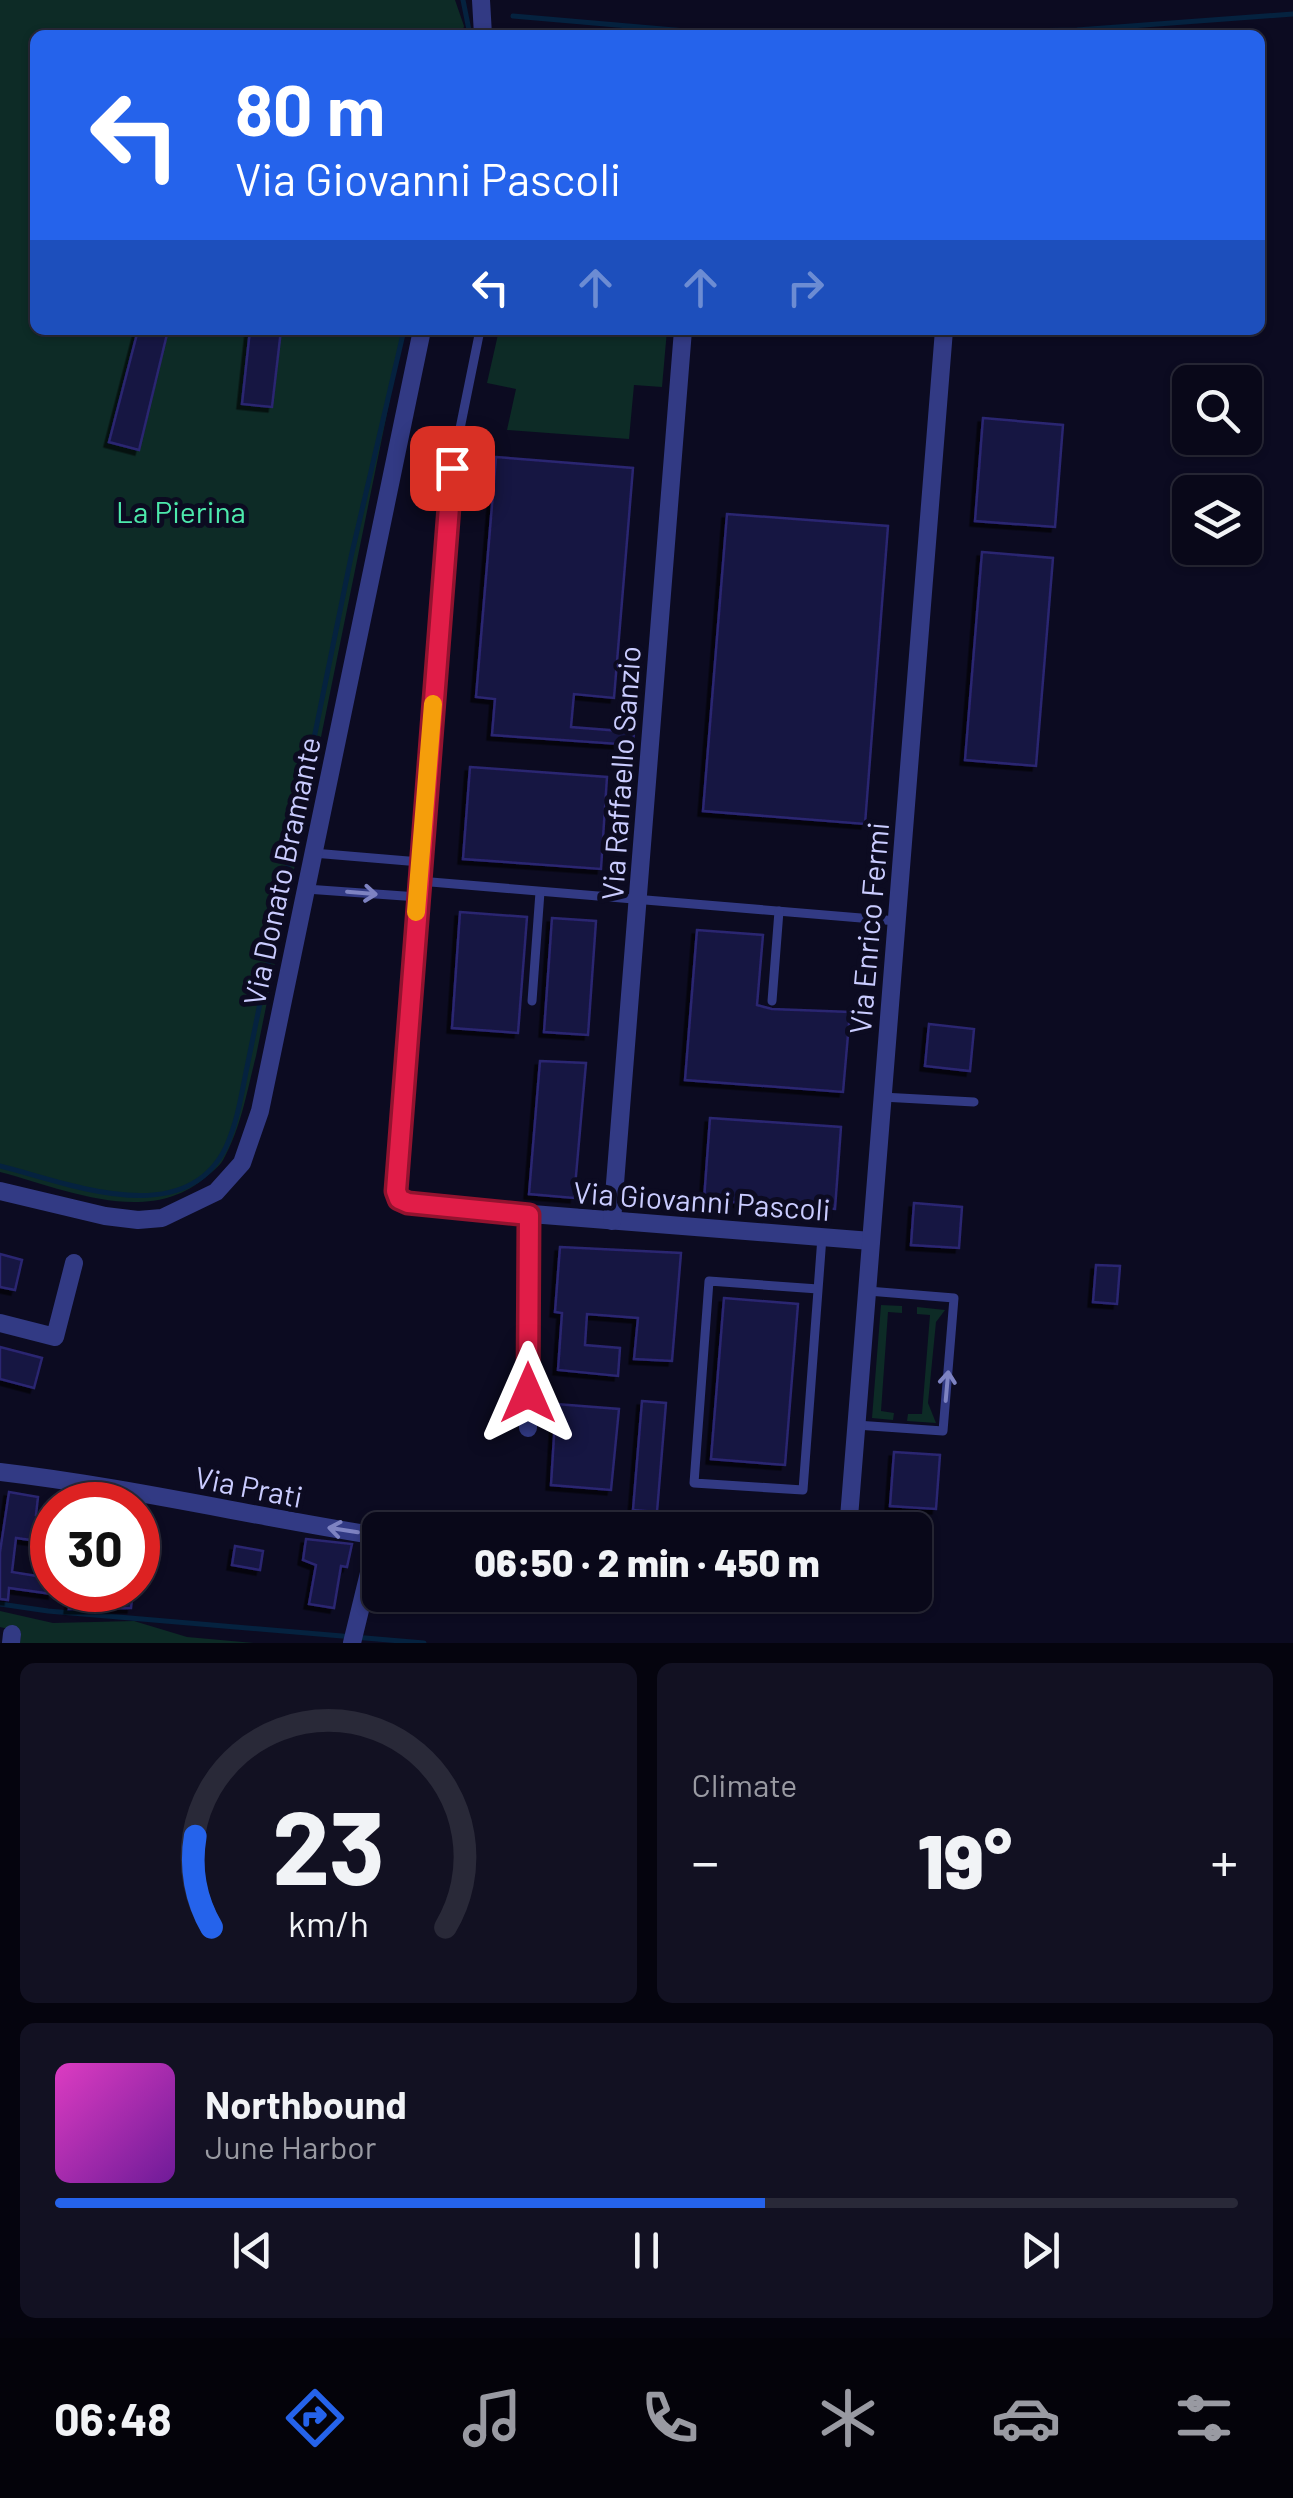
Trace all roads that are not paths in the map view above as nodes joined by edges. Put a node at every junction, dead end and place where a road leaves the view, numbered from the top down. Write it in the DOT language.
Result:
graph roads {
  1 [pos="481,0"];
  2 [pos="483,30"];
  3 [pos="421,335"];
  4 [pos="479,335"];
  5 [pos="683,335"];
  6 [pos="944,335"];
  7 [pos="313,853"];
  8 [pos="420,862"];
  9 [pos="419,882"];
  10 [pos="306,888"];
  11 [pos="540,892"];
  12 [pos="418,898"];
  13 [pos="638,900"];
  14 [pos="779,912"];
  15 [pos="896,921"];
  16 [pos="532,1001"];
  17 [pos="772,1002"];
  18 [pos="882,1096"];
  19 [pos="974,1102"];
  20 [pos="0,1191"];
  21 [pos="399,1199"];
  22 [pos="529,1215"];
  23 [pos="612,1221"];
  24 [pos="822,1237"];
  25 [pos="871,1242"];
  26 [pos="74,1263"];
  27 [pos="818,1289"];
  28 [pos="867,1291"];
  29 [pos="0,1322"];
  30 [pos="856,1425"];
  31 [pos="528,1428"];
  32 [pos="0,1472"];
  33 [pos="849,1512"];
  34 [pos="353,1636"];
  1 -- 2 [label="street"];
  3 -- 7 [label="street, Via Donato Bramante"];
  4 -- 8 [label="lane"];
  5 -- 13 [label="street, Via Raffaello Sanzio"];
  6 -- 15 [label="street, Via Enrico Fermi"];
  7 -- 8 [label="lane"];
  7 -- 10 [label="street, Via Donato Bramante"];
  8 -- 9 [label="lane"];
  9 -- 11 [label="lane"];
  9 -- 12 [label="lane"];
  10 -- 12 [label="lane, one-way"];
  10 -- 20 [label="street, Via Donato Bramante"];
  11 -- 13 [label="lane"];
  11 -- 16 [label="lane"];
  12 -- 21 [label="lane"];
  13 -- 14 [label="lane"];
  13 -- 23 [label="street, Via Raffaello Sanzio"];
  14 -- 15 [label="lane"];
  14 -- 17 [label="lane"];
  15 -- 18 [label="street, Via Enrico Fermi"];
  18 -- 19 [label="lane"];
  18 -- 25 [label="street, Via Enrico Fermi"];
  21 -- 22 [label="street, Via Giovanni Pascoli"];
  22 -- 23 [label="street, Via Giovanni Pascoli"];
  22 -- 31 [label="street, Via Giovanni Pascoli"];
  23 -- 24 [label="street, Via Giovanni Pascoli"];
  24 -- 25 [label="street, Via Giovanni Pascoli"];
  24 -- 27 [label="lane"];
  25 -- 28 [label="street, Via Enrico Fermi"];
  26 -- 29 [label="street"];
  27 -- 27 [label="lane"];
  28 -- 30 [label="street, Via Enrico Fermi"];
  30 -- 28 [label="lane, one-way"];
  30 -- 33 [label="street, Via Enrico Fermi"];
  34 -- 32 [label="street, Via Prati, one-way"];
}
